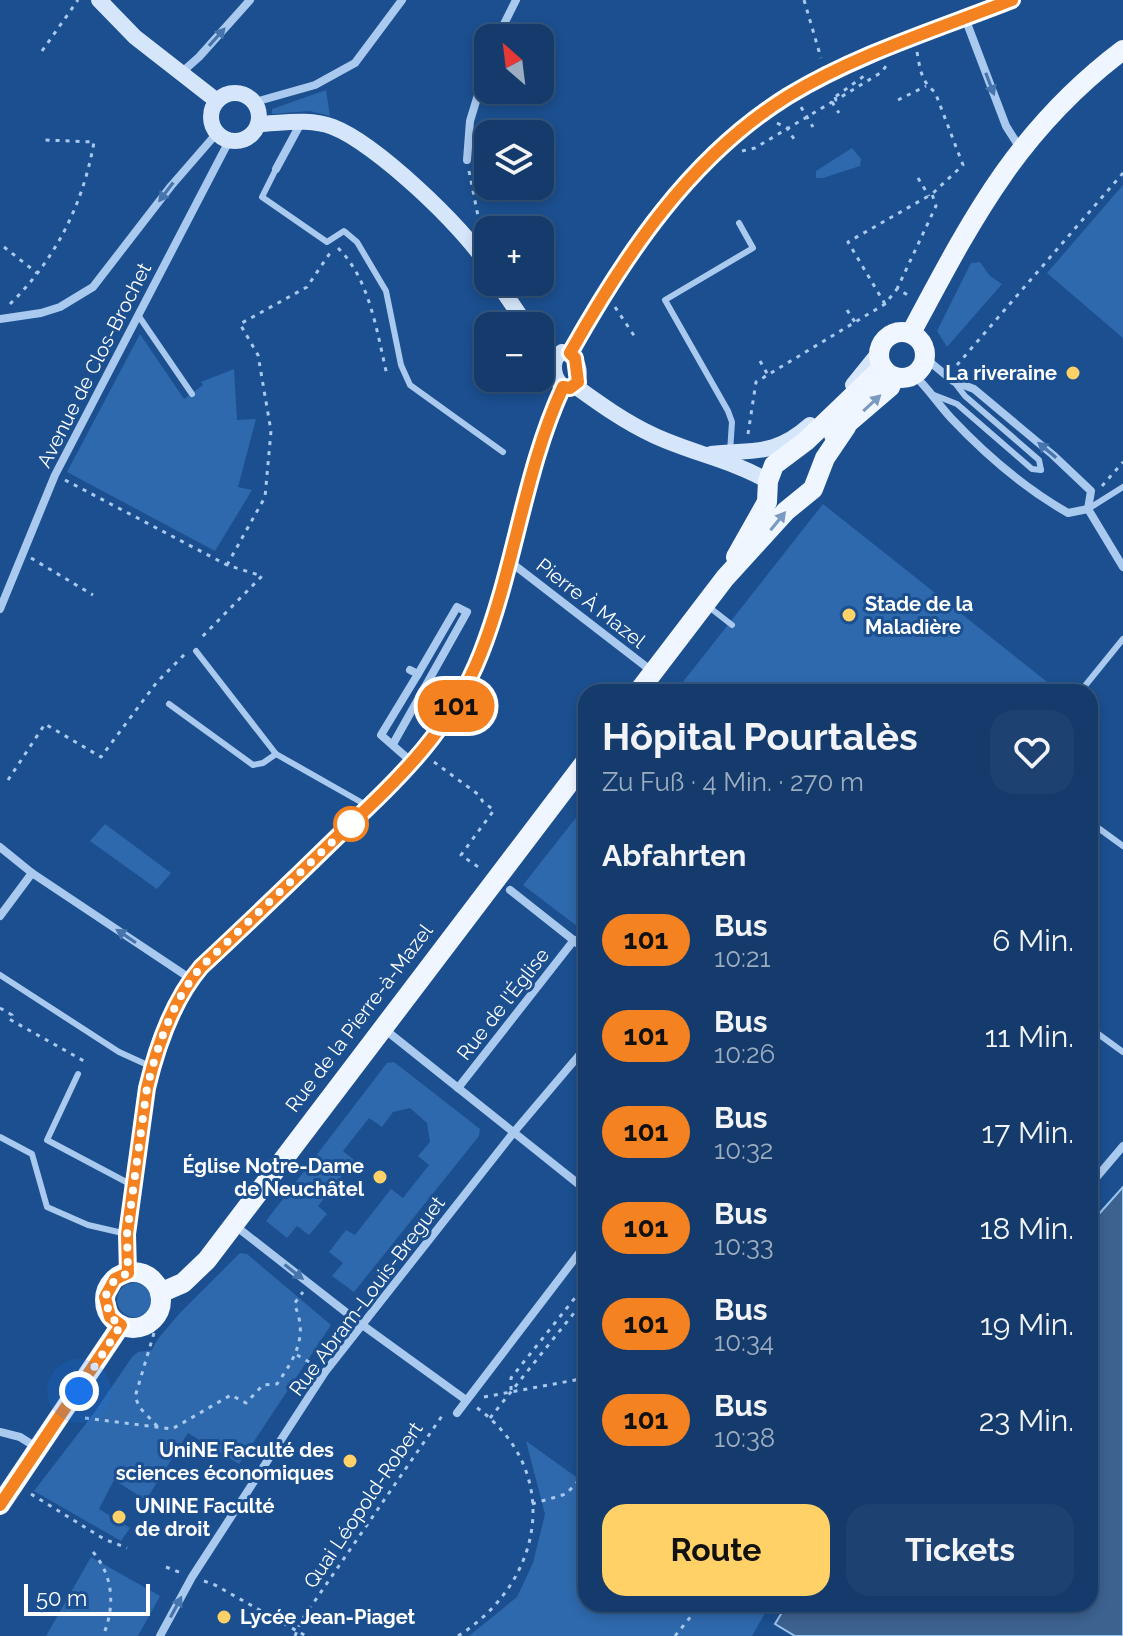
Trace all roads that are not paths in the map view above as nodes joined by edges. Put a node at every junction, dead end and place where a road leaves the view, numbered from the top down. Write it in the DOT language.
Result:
graph roads {
  1 [pos="99,0"];
  2 [pos="250,0"];
  3 [pos="402,0"];
  4 [pos="516,0"];
  5 [pos="1012,0"];
  6 [pos="965,18"];
  7 [pos="504,24"];
  8 [pos="1123,50"];
  9 [pos="181,73"];
  10 [pos="217,101"];
  11 [pos="255,102"];
  12 [pos="475,104"];
  13 [pos="302,121"];
  14 [pos="259,124"];
  15 [pos="223,137"];
  16 [pos="1020,148"];
  17 [pos="467,160"];
  18 [pos="276,169"];
  19 [pos="739,223"];
  20 [pos="474,247"];
  21 [pos="138,315"];
  22 [pos="0,319"];
  23 [pos="911,333"];
  24 [pos="554,351"];
  25 [pos="562,356"];
  26 [pos="899,366"];
  27 [pos="953,381"];
  28 [pos="569,386"];
  29 [pos="192,394"];
  30 [pos="844,394"];
  31 [pos="934,395"];
  32 [pos="846,427"];
  33 [pos="820,428"];
  34 [pos="744,450"];
  35 [pos="503,452"];
  36 [pos="711,454"];
  37 [pos="768,481"];
  38 [pos="1123,487"];
  39 [pos="1088,509"];
  40 [pos="509,560"];
  41 [pos="1123,567"];
  42 [pos="725,578"];
  43 [pos="705,604"];
  44 [pos="0,609"];
  45 [pos="732,625"];
  46 [pos="1123,639"];
  47 [pos="196,651"];
  48 [pos="653,672"];
  49 [pos="644,684"];
  50 [pos="1086,684"];
  51 [pos="169,704"];
  52 [pos="393,744"];
  53 [pos="276,754"];
  54 [pos="413,763"];
  55 [pos="578,771"];
  56 [pos="369,807"];
  57 [pos="1098,828"];
  58 [pos="1123,846"];
  59 [pos="0,847"];
  60 [pos="32,873"];
  61 [pos="510,890"];
  62 [pos="0,916"];
  63 [pos="574,940"];
  64 [pos="578,943"];
  65 [pos="0,975"];
  66 [pos="191,979"];
  67 [pos="382,1027"];
  68 [pos="1098,1034"];
  69 [pos="1123,1052"];
  70 [pos="578,1056"];
  71 [pos="152,1067"];
  72 [pos="78,1074"];
  73 [pos="458,1088"];
  74 [pos="514,1132"];
  75 [pos="0,1137"];
  76 [pos="1123,1146"];
  77 [pos="1098,1176"];
  78 [pos="578,1184"];
  79 [pos="133,1185"];
  80 [pos="232,1224"];
  81 [pos="127,1234"];
  82 [pos="578,1254"];
  83 [pos="128,1273"];
  84 [pos="160,1293"];
  85 [pos="361,1324"];
  86 [pos="121,1325"];
  87 [pos="466,1400"];
  88 [pos="457,1413"];
  89 [pos="0,1432"];
  90 [pos="39,1449"];
  91 [pos="0,1505"];
  92 [pos="160,1636"];
  1 -- 9 [label="street"];
  9 -- 2 [label="street, one-way"];
  3 -- 11 [label="street"];
  4 -- 7 [label="street"];
  5 -- 6 [label="street"];
  6 -- 16 [label="street, one-way"];
  6 -- 25 [label="street"];
  8 -- 16 [label="main road"];
  9 -- 10 [label="street"];
  10 -- 11 [label="street"];
  10 -- 15 [label="street"];
  11 -- 14 [label="street"];
  12 -- 17 [label="street"];
  13 -- 14 [label="street"];
  13 -- 18 [label="street"];
  13 -- 20 [label="street"];
  14 -- 15 [label="street"];
  15 -- 21 [label="street, Avenue de Clos-Brochet"];
  15 -- 22 [label="street, one-way"];
  16 -- 23 [label="main road"];
  18 -- 35 [label="lane"];
  19 -- 34 [label="lane"];
  21 -- 29 [label="lane"];
  21 -- 44 [label="street, Avenue de Clos-Brochet"];
  23 -- 26 [label="main road"];
  23 -- 26 [label="main road"];
  24 -- 25 [label="street"];
  25 -- 28 [label="street"];
  26 -- 27 [label="street"];
  26 -- 30 [label="street"];
  26 -- 31 [label="street"];
  32 -- 26 [label="main road, one-way"];
  26 -- 33 [label="main road"];
  27 -- 31 [label="lane"];
  39 -- 27 [label="street, one-way"];
  28 -- 36 [label="street"];
  28 -- 40 [label="street"];
  30 -- 33 [label="street"];
  30 -- 34 [label="street"];
  31 -- 39 [label="street"];
  32 -- 37 [label="main road"];
  42 -- 32 [label="main road, one-way"];
  33 -- 37 [label="main road"];
  34 -- 36 [label="street"];
  36 -- 37 [label="street"];
  37 -- 42 [label="main road"];
  38 -- 39 [label="lane"];
  39 -- 41 [label="street"];
  40 -- 48 [label="street, Pierre À Mazel"];
  40 -- 54 [label="street"];
  42 -- 43 [label="main road"];
  43 -- 45 [label="lane"];
  43 -- 48 [label="main road"];
  46 -- 50 [label="lane"];
  47 -- 53 [label="lane"];
  48 -- 49 [label="main road"];
  51 -- 53 [label="lane"];
  52 -- 52 [label="street"];
  52 -- 54 [label="street"];
  53 -- 56 [label="lane"];
  54 -- 56 [label="street"];
  55 -- 67 [label="main road, Rue de la Pierre-à-Mazel"];
  56 -- 66 [label="street"];
  57 -- 58 [label="lane"];
  59 -- 60 [label="street"];
  60 -- 62 [label="street"];
  66 -- 60 [label="street, one-way"];
  61 -- 63 [label="street"];
  63 -- 64 [label="street"];
  63 -- 73 [label="street, Rue de l'Église"];
  65 -- 71 [label="lane"];
  66 -- 71 [label="street"];
  67 -- 73 [label="street"];
  67 -- 80 [label="main road, Rue de la Pierre-à-Mazel"];
  68 -- 69 [label="lane"];
  70 -- 74 [label="street, Rue Abram-Louis-Breguet"];
  71 -- 79 [label="street"];
  72 -- 79 [label="lane"];
  73 -- 74 [label="street"];
  74 -- 78 [label="street"];
  74 -- 85 [label="street, Rue Abram-Louis-Breguet"];
  75 -- 81 [label="lane"];
  76 -- 77 [label="street"];
  79 -- 81 [label="street"];
  80 -- 84 [label="main road, Rue de la Pierre-à-Mazel"];
  80 -- 85 [label="street, one-way"];
  81 -- 83 [label="street"];
  82 -- 87 [label="street"];
  83 -- 84 [label="main road"];
  83 -- 86 [label="main road"];
  84 -- 86 [label="main road"];
  85 -- 87 [label="street"];
  92 -- 85 [label="street, Rue Abram-Louis-Breguet, one-way"];
  86 -- 90 [label="main road"];
  87 -- 88 [label="street"];
  89 -- 90 [label="street"];
  90 -- 91 [label="main road"];
}
